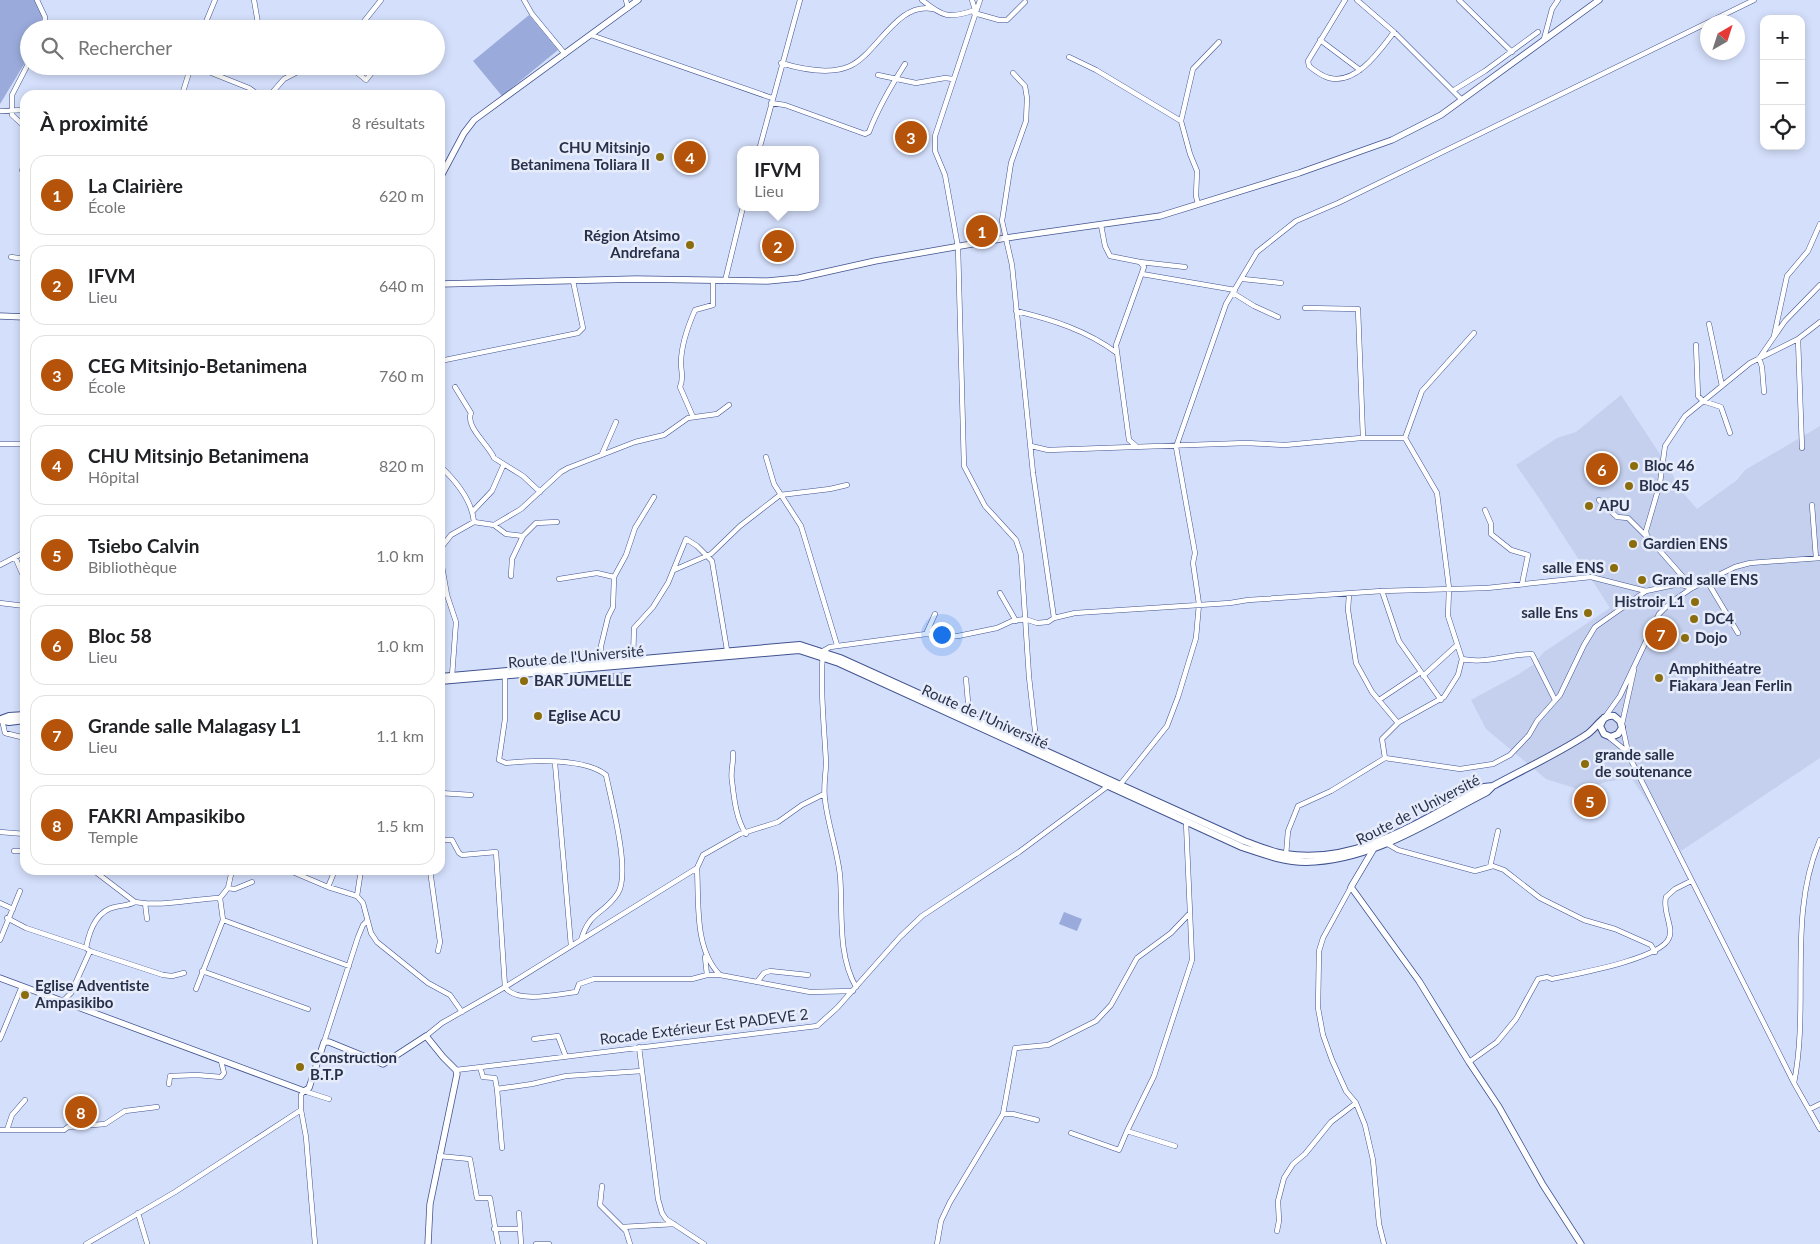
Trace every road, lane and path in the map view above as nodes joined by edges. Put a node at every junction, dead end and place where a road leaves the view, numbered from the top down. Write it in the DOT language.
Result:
graph roads {
  1 [pos="37,0"];
  2 [pos="215,0"];
  3 [pos="254,0"];
  4 [pos="382,0"];
  5 [pos="524,0"];
  6 [pos="626,0"];
  7 [pos="638,0"];
  8 [pos="800,0"];
  9 [pos="922,0"];
  10 [pos="972,0"];
  11 [pos="980,0"];
  12 [pos="1345,0"];
  13 [pos="1357,0"];
  14 [pos="1459,0"];
  15 [pos="1558,0"];
  16 [pos="1599,0"];
  17 [pos="1754,0"];
  18 [pos="1025,2"];
  19 [pos="628,8"];
  20 [pos="933,9"];
  21 [pos="975,12"];
  22 [pos="45,20"];
  23 [pos="207,20"];
  24 [pos="257,20"];
  25 [pos="365,20"];
  26 [pos="1394,32"];
  27 [pos="1538,32"];
  28 [pos="591,36"];
  29 [pos="1320,40"];
  30 [pos="1544,40"];
  31 [pos="1219,42"];
  32 [pos="1512,52"];
  33 [pos="565,54"];
  34 [pos="1069,57"];
  35 [pos="781,63"];
  36 [pos="905,64"];
  37 [pos="1360,70"];
  38 [pos="1014,73"];
  39 [pos="22,75"];
  40 [pos="190,75"];
  41 [pos="216,75"];
  42 [pos="290,75"];
  43 [pos="360,75"];
  44 [pos="370,75"];
  45 [pos="878,75"];
  46 [pos="895,79"];
  47 [pos="953,79"];
  48 [pos="184,90"];
  49 [pos="252,90"];
  50 [pos="274,90"];
  51 [pos="1454,90"];
  52 [pos="1462,100"];
  53 [pos="772,101"];
  54 [pos="20,110"];
  55 [pos="0,111"];
  56 [pos="12,111"];
  57 [pos="1181,121"];
  58 [pos="20,123"];
  59 [pos="760,146"];
  60 [pos="445,169"];
  61 [pos="1198,204"];
  62 [pos="742,211"];
  63 [pos="1820,224"];
  64 [pos="1101,225"];
  65 [pos="1006,238"];
  66 [pos="958,247"];
  67 [pos="11,257"];
  68 [pos="20,258"];
  69 [pos="1140,262"];
  70 [pos="1185,267"];
  71 [pos="1142,274"];
  72 [pos="1243,279"];
  73 [pos="573,281"];
  74 [pos="714,281"];
  75 [pos="725,281"];
  76 [pos="1281,283"];
  77 [pos="445,284"];
  78 [pos="1820,285"];
  79 [pos="1234,292"];
  80 [pos="1305,308"];
  81 [pos="1016,311"];
  82 [pos="0,316"];
  83 [pos="1278,316"];
  84 [pos="20,317"];
  85 [pos="1709,324"];
  86 [pos="1820,324"];
  87 [pos="1474,333"];
  88 [pos="1774,336"];
  89 [pos="1798,339"];
  90 [pos="1696,345"];
  91 [pos="1117,353"];
  92 [pos="1759,358"];
  93 [pos="445,360"];
  94 [pos="455,386"];
  95 [pos="1722,386"];
  96 [pos="1764,392"];
  97 [pos="1703,401"];
  98 [pos="728,404"];
  99 [pos="693,417"];
  100 [pos="616,422"];
  101 [pos="1730,433"];
  102 [pos="1363,438"];
  103 [pos="1406,438"];
  104 [pos="0,444"];
  105 [pos="20,444"];
  106 [pos="1031,446"];
  107 [pos="1137,446"];
  108 [pos="1176,447"];
  109 [pos="1802,448"];
  110 [pos="602,454"];
  111 [pos="766,457"];
  112 [pos="503,466"];
  113 [pos="445,472"];
  114 [pos="847,485"];
  115 [pos="540,492"];
  116 [pos="780,495"];
  117 [pos="654,497"];
  118 [pos="1599,500"];
  119 [pos="1812,505"];
  120 [pos="1484,510"];
  121 [pos="473,511"];
  122 [pos="474,522"];
  123 [pos="556,522"];
  124 [pos="494,525"];
  125 [pos="523,536"];
  126 [pos="1647,536"];
  127 [pos="445,543"];
  128 [pos="20,554"];
  129 [pos="707,556"];
  130 [pos="15,557"];
  131 [pos="1818,558"];
  132 [pos="0,565"];
  133 [pos="20,568"];
  134 [pos="674,570"];
  135 [pos="511,576"];
  136 [pos="614,577"];
  137 [pos="559,578"];
  138 [pos="1707,581"];
  139 [pos="445,584"];
  140 [pos="1522,584"];
  141 [pos="1449,588"];
  142 [pos="1692,588"];
  143 [pos="1382,590"];
  144 [pos="1646,591"];
  145 [pos="1000,593"];
  146 [pos="1349,594"];
  147 [pos="0,603"];
  148 [pos="1199,604"];
  149 [pos="20,605"];
  150 [pos="935,614"];
  151 [pos="1054,618"];
  152 [pos="1025,619"];
  153 [pos="1016,621"];
  154 [pos="1738,633"];
  155 [pos="926,634"];
  156 [pos="837,645"];
  157 [pos="1456,645"];
  158 [pos="727,650"];
  159 [pos="823,654"];
  160 [pos="633,659"];
  161 [pos="1462,659"];
  162 [pos="602,662"];
  163 [pos="1636,662"];
  164 [pos="863,672"];
  165 [pos="1422,674"];
  166 [pos="452,676"];
  167 [pos="505,676"];
  168 [pos="445,677"];
  169 [pos="966,679"];
  170 [pos="445,681"];
  171 [pos="1379,700"];
  172 [pos="1441,700"];
  173 [pos="1555,700"];
  174 [pos="20,715"];
  175 [pos="965,715"];
  176 [pos="1604,718"];
  177 [pos="1,720"];
  178 [pos="20,721"];
  179 [pos="1398,723"];
  180 [pos="1622,724"];
  181 [pos="1587,734"];
  182 [pos="1607,736"];
  183 [pos="20,737"];
  184 [pos="1037,748"];
  185 [pos="733,753"];
  186 [pos="1385,758"];
  187 [pos="1631,760"];
  188 [pos="555,763"];
  189 [pos="1108,786"];
  190 [pos="1119,786"];
  191 [pos="1493,786"];
  192 [pos="445,793"];
  193 [pos="824,794"];
  194 [pos="471,795"];
  195 [pos="1186,822"];
  196 [pos="1498,831"];
  197 [pos="0,832"];
  198 [pos="20,834"];
  199 [pos="746,834"];
  200 [pos="445,840"];
  201 [pos="1820,840"];
  202 [pos="1386,843"];
  203 [pos="1373,850"];
  204 [pos="14,851"];
  205 [pos="20,851"];
  206 [pos="1286,855"];
  207 [pos="1490,866"];
  208 [pos="697,868"];
  209 [pos="100,875"];
  210 [pos="231,875"];
  211 [pos="300,875"];
  212 [pos="333,875"];
  213 [pos="360,875"];
  214 [pos="431,875"];
  215 [pos="1691,881"];
  216 [pos="252,882"];
  217 [pos="1351,886"];
  218 [pos="328,887"];
  219 [pos="228,888"];
  220 [pos="20,891"];
  221 [pos="357,896"];
  222 [pos="220,898"];
  223 [pos="135,902"];
  224 [pos="145,903"];
  225 [pos="0,904"];
  226 [pos="13,909"];
  227 [pos="1190,913"];
  228 [pos="8,918"];
  229 [pos="147,919"];
  230 [pos="223,920"];
  231 [pos="367,921"];
  232 [pos="0,940"];
  233 [pos="580,941"];
  234 [pos="571,946"];
  235 [pos="88,949"];
  236 [pos="438,951"];
  237 [pos="1655,952"];
  238 [pos="705,953"];
  239 [pos="349,966"];
  240 [pos="202,971"];
  241 [pos="184,973"];
  242 [pos="707,974"];
  243 [pos="720,975"];
  244 [pos="808,975"];
  245 [pos="0,978"];
  246 [pos="757,982"];
  247 [pos="22,986"];
  248 [pos="505,987"];
  249 [pos="196,988"];
  250 [pos="854,989"];
  251 [pos="63,1001"];
  252 [pos="308,1009"];
  253 [pos="462,1012"];
  254 [pos="426,1036"];
  255 [pos="0,1039"];
  256 [pos="534,1039"];
  257 [pos="324,1042"];
  258 [pos="639,1047"];
  259 [pos="566,1057"];
  260 [pos="221,1060"];
  261 [pos="1468,1062"];
  262 [pos="480,1067"];
  263 [pos="456,1070"];
  264 [pos="642,1071"];
  265 [pos="1794,1083"];
  266 [pos="169,1084"];
  267 [pos="497,1089"];
  268 [pos="304,1091"];
  269 [pos="329,1099"];
  270 [pos="25,1100"];
  271 [pos="1356,1103"];
  272 [pos="1820,1104"];
  273 [pos="157,1107"];
  274 [pos="1810,1109"];
  275 [pos="300,1110"];
  276 [pos="1003,1114"];
  277 [pos="1037,1120"];
  278 [pos="1820,1129"];
  279 [pos="0,1130"];
  280 [pos="7,1130"];
  281 [pos="1128,1131"];
  282 [pos="1071,1133"];
  283 [pos="1175,1146"];
  284 [pos="502,1148"];
  285 [pos="439,1156"];
  286 [pos="602,1186"];
  287 [pos="138,1213"];
  288 [pos="519,1213"];
  289 [pos="675,1224"];
  290 [pos="622,1227"];
  291 [pos="494,1229"];
  292 [pos="519,1229"];
  293 [pos="1277,1231"];
  294 [pos="147,1243"];
  295 [pos="86,1244"];
  296 [pos="315,1244"];
  297 [pos="428,1244"];
  298 [pos="498,1244"];
  299 [pos="521,1244"];
  300 [pos="536,1244"];
  301 [pos="549,1244"];
  302 [pos="630,1244"];
  303 [pos="704,1244"];
  304 [pos="937,1244"];
  305 [pos="1384,1244"];
  306 [pos="1581,1244"];
  1 -- 22 [label="street"];
  2 -- 23 [label="street"];
  3 -- 24 [label="street"];
  4 -- 25 [label="street"];
  5 -- 33 [label="street"];
  6 -- 19 [label="street"];
  7 -- 19 [label="street"];
  8 -- 35 [label="street"];
  9 -- 20 [label="street"];
  10 -- 21 [label="street"];
  11 -- 21 [label="street"];
  12 -- 29 [label="street"];
  13 -- 26 [label="street"];
  14 -- 32 [label="street"];
  15 -- 30 [label="street"];
  16 -- 30 [label="street"];
  17 -- 72 [label="street"];
  18 -- 21 [label="street"];
  19 -- 28 [label="street"];
  20 -- 21 [label="street"];
  20 -- 35 [label="street"];
  21 -- 47 [label="street"];
  26 -- 37 [label="street"];
  26 -- 51 [label="street"];
  27 -- 32 [label="street"];
  28 -- 33 [label="street"];
  28 -- 53 [label="street"];
  29 -- 37 [label="street"];
  29 -- 37 [label="street"];
  30 -- 52 [label="street"];
  31 -- 57 [label="street"];
  32 -- 51 [label="street"];
  33 -- 60 [label="street"];
  34 -- 57 [label="street"];
  35 -- 53 [label="street"];
  36 -- 46 [label="street"];
  38 -- 65 [label="street"];
  39 -- 56 [label="street"];
  40 -- 48 [label="street"];
  41 -- 49 [label="street"];
  42 -- 50 [label="street"];
  43 -- 44 [label="street"];
  45 -- 46 [label="street"];
  46 -- 47 [label="street"];
  46 -- 53 [label="street"];
  47 -- 66 [label="street"];
  51 -- 52 [label="street"];
  52 -- 61 [label="street"];
  53 -- 59 [label="street"];
  54 -- 56 [label="street"];
  55 -- 56 [label="street"];
  56 -- 58 [label="street"];
  57 -- 61 [label="street"];
  61 -- 64 [label="street"];
  62 -- 75 [label="street"];
  63 -- 88 [label="street"];
  64 -- 65 [label="street"];
  64 -- 69 [label="street"];
  65 -- 66 [label="street"];
  65 -- 81 [label="street"];
  66 -- 75 [label="street"];
  66 -- 152 [label="street"];
  67 -- 68 [label="street"];
  69 -- 70 [label="street"];
  69 -- 71 [label="street"];
  71 -- 79 [label="street"];
  71 -- 91 [label="street"];
  72 -- 76 [label="street"];
  72 -- 79 [label="street"];
  73 -- 74 [label="street"];
  73 -- 77 [label="street"];
  73 -- 93 [label="street"];
  74 -- 75 [label="street"];
  74 -- 99 [label="street"];
  78 -- 88 [label="street"];
  79 -- 83 [label="street"];
  79 -- 108 [label="street"];
  80 -- 102 [label="street"];
  81 -- 91 [label="street"];
  81 -- 106 [label="street"];
  82 -- 84 [label="street"];
  85 -- 95 [label="street"];
  86 -- 89 [label="street"];
  87 -- 103 [label="street"];
  88 -- 92 [label="street"];
  89 -- 92 [label="street"];
  89 -- 109 [label="street"];
  90 -- 97 [label="street"];
  91 -- 107 [label="street"];
  92 -- 95 [label="street"];
  92 -- 96 [label="street"];
  94 -- 112 [label="street"];
  95 -- 97 [label="street"];
  97 -- 101 [label="street"];
  97 -- 126 [label="street"];
  98 -- 99 [label="street"];
  99 -- 110 [label="street"];
  100 -- 110 [label="street"];
  102 -- 103 [label="street"];
  102 -- 108 [label="street"];
  103 -- 141 [label="street"];
  104 -- 105 [label="street"];
  106 -- 107 [label="street"];
  106 -- 151 [label="street"];
  107 -- 108 [label="street"];
  108 -- 148 [label="street"];
  110 -- 115 [label="street"];
  111 -- 116 [label="street"];
  112 -- 115 [label="street"];
  112 -- 121 [label="street"];
  113 -- 121 [label="street"];
  114 -- 116 [label="street"];
  115 -- 124 [label="street"];
  116 -- 129 [label="street"];
  116 -- 156 [label="street"];
  117 -- 136 [label="street"];
  118 -- 126 [label="street"];
  119 -- 131 [label="street"];
  120 -- 140 [label="street"];
  121 -- 122 [label="street"];
  122 -- 124 [label="street"];
  122 -- 127 [label="street"];
  123 -- 125 [label="street"];
  124 -- 125 [label="street"];
  125 -- 135 [label="street"];
  126 -- 142 [label="street"];
  128 -- 130 [label="street"];
  129 -- 134 [label="street"];
  129 -- 134 [label="street"];
  129 -- 158 [label="street"];
  130 -- 132 [label="street"];
  130 -- 133 [label="street"];
  131 -- 138 [label="street"];
  134 -- 160 [label="street"];
  136 -- 137 [label="street"];
  136 -- 162 [label="street"];
  138 -- 142 [label="street"];
  138 -- 154 [label="street"];
  139 -- 166 [label="street"];
  140 -- 141 [label="street"];
  140 -- 144 [label="street"];
  141 -- 143 [label="street"];
  141 -- 157 [label="street"];
  142 -- 144 [label="street"];
  142 -- 163 [label="street"];
  143 -- 146 [label="street"];
  143 -- 165 [label="street"];
  144 -- 173 [label="street"];
  145 -- 153 [label="street"];
  146 -- 148 [label="street"];
  146 -- 171 [label="street"];
  147 -- 149 [label="street"];
  148 -- 151 [label="street"];
  148 -- 190 [label="street"];
  150 -- 155 [label="street"];
  151 -- 152 [label="street"];
  152 -- 153 [label="street"];
  152 -- 184 [label="street"];
  153 -- 155 [label="street"];
  155 -- 156 [label="street"];
  156 -- 159 [label="street"];
  157 -- 161 [label="street"];
  157 -- 165 [label="street"];
  158 -- 159 [label="main road, Route de l'Université"];
  158 -- 160 [label="main road, Route de l'Université"];
  159 -- 164 [label="main road, Route de l'Université"];
  159 -- 167 [label="main road, Route de l'Université"];
  159 -- 193 [label="street"];
  160 -- 162 [label="main road, Route de l'Université"];
  161 -- 172 [label="street"];
  161 -- 173 [label="street"];
  162 -- 166 [label="main road, Route de l'Université"];
  163 -- 176 [label="street"];
  163 -- 180 [label="street"];
  164 -- 175 [label="main road, Route de l'Université"];
  164 -- 189 [label="main road, Route de l'Université"];
  165 -- 171 [label="street"];
  165 -- 172 [label="street"];
  166 -- 168 [label="main road, Route de l'Université"];
  167 -- 170 [label="main road, Route de l'Université"];
  167 -- 188 [label="street"];
  169 -- 175 [label="street"];
  171 -- 179 [label="street"];
  172 -- 179 [label="street"];
  173 -- 186 [label="street"];
  174 -- 177 [label="main road"];
  175 -- 184 [label="main road, Route de l'Université"];
  176 -- 180 [label="main road"];
  176 -- 181 [label="main road, Route de l'Université"];
  176 -- 182 [label="main road"];
  177 -- 178 [label="main road"];
  177 -- 183 [label="street"];
  179 -- 186 [label="street"];
  180 -- 182 [label="main road"];
  180 -- 187 [label="street"];
  181 -- 182 [label="main road"];
  181 -- 191 [label="main road, Route de l'Université"];
  182 -- 187 [label="street"];
  184 -- 190 [label="main road, Route de l'Université"];
  185 -- 199 [label="street"];
  186 -- 206 [label="street"];
  187 -- 215 [label="street"];
  188 -- 233 [label="street"];
  188 -- 234 [label="street"];
  189 -- 195 [label="main road, Route de l'Université"];
  189 -- 250 [label="street, Rocade Extérieur Est PADEVE 2"];
  190 -- 206 [label="main road, Route de l'Université"];
  191 -- 202 [label="main road, Route de l'Université"];
  191 -- 206 [label="main road, Route de l'Université"];
  192 -- 194 [label="street"];
  193 -- 199 [label="street"];
  193 -- 250 [label="street"];
  195 -- 203 [label="main road, Route de l'Université"];
  195 -- 227 [label="street"];
  196 -- 207 [label="street"];
  197 -- 198 [label="street"];
  199 -- 208 [label="street"];
  200 -- 248 [label="street"];
  201 -- 265 [label="street"];
  202 -- 203 [label="main road, Route de l'Université"];
  202 -- 207 [label="street"];
  203 -- 217 [label="street"];
  204 -- 205 [label="street"];
  207 -- 237 [label="street"];
  208 -- 233 [label="street"];
  208 -- 238 [label="street"];
  209 -- 223 [label="street"];
  210 -- 219 [label="street"];
  211 -- 218 [label="street"];
  212 -- 218 [label="street"];
  213 -- 221 [label="street"];
  214 -- 236 [label="street"];
  215 -- 237 [label="street"];
  215 -- 265 [label="street"];
  216 -- 219 [label="street"];
  217 -- 261 [label="street"];
  217 -- 271 [label="street"];
  218 -- 221 [label="street"];
  219 -- 222 [label="street"];
  220 -- 226 [label="street"];
  221 -- 231 [label="street"];
  222 -- 224 [label="street"];
  222 -- 230 [label="street"];
  223 -- 224 [label="street"];
  223 -- 235 [label="street"];
  224 -- 229 [label="street"];
  225 -- 226 [label="street"];
  226 -- 228 [label="street"];
  227 -- 276 [label="street"];
  227 -- 281 [label="street"];
  228 -- 232 [label="street"];
  228 -- 235 [label="street"];
  230 -- 239 [label="street"];
  230 -- 240 [label="street"];
  231 -- 239 [label="street"];
  231 -- 253 [label="street"];
  233 -- 234 [label="street"];
  234 -- 248 [label="street"];
  235 -- 241 [label="street"];
  235 -- 251 [label="street"];
  237 -- 261 [label="street"];
  238 -- 242 [label="street"];
  238 -- 243 [label="street"];
  239 -- 257 [label="street"];
  240 -- 249 [label="street"];
  240 -- 252 [label="street"];
  242 -- 243 [label="street"];
  242 -- 248 [label="street"];
  243 -- 246 [label="street"];
  244 -- 246 [label="street"];
  245 -- 247 [label="street"];
  246 -- 250 [label="street"];
  247 -- 251 [label="street"];
  247 -- 255 [label="street"];
  248 -- 253 [label="street"];
  250 -- 258 [label="street, Rocade Extérieur Est PADEVE 2"];
  251 -- 260 [label="street"];
  253 -- 254 [label="street"];
  254 -- 257 [label="street"];
  254 -- 263 [label="street"];
  256 -- 259 [label="street"];
  257 -- 268 [label="street"];
  258 -- 259 [label="street, Rocade Extérieur Est PADEVE 2"];
  258 -- 264 [label="street"];
  259 -- 262 [label="street, Rocade Extérieur Est PADEVE 2"];
  260 -- 266 [label="street"];
  260 -- 268 [label="street"];
  261 -- 306 [label="street"];
  262 -- 263 [label="street, Rocade Extérieur Est PADEVE 2"];
  262 -- 267 [label="street"];
  263 -- 285 [label="street"];
  264 -- 267 [label="street"];
  264 -- 289 [label="street"];
  265 -- 274 [label="street"];
  267 -- 284 [label="street"];
  268 -- 269 [label="street"];
  268 -- 275 [label="street"];
  270 -- 280 [label="street"];
  271 -- 293 [label="street"];
  271 -- 305 [label="street"];
  272 -- 274 [label="street"];
  273 -- 280 [label="street"];
  274 -- 278 [label="street"];
  275 -- 287 [label="street"];
  275 -- 296 [label="street"];
  276 -- 277 [label="street"];
  276 -- 304 [label="street"];
  279 -- 280 [label="street"];
  281 -- 282 [label="street"];
  281 -- 283 [label="street"];
  285 -- 291 [label="street"];
  285 -- 297 [label="street"];
  286 -- 290 [label="street"];
  287 -- 294 [label="street"];
  287 -- 295 [label="street"];
  288 -- 292 [label="street"];
  289 -- 290 [label="street"];
  289 -- 303 [label="street"];
  290 -- 302 [label="street"];
  291 -- 292 [label="street"];
  291 -- 298 [label="street"];
  292 -- 299 [label="street"];
  300 -- 301 [label="street"];
}
